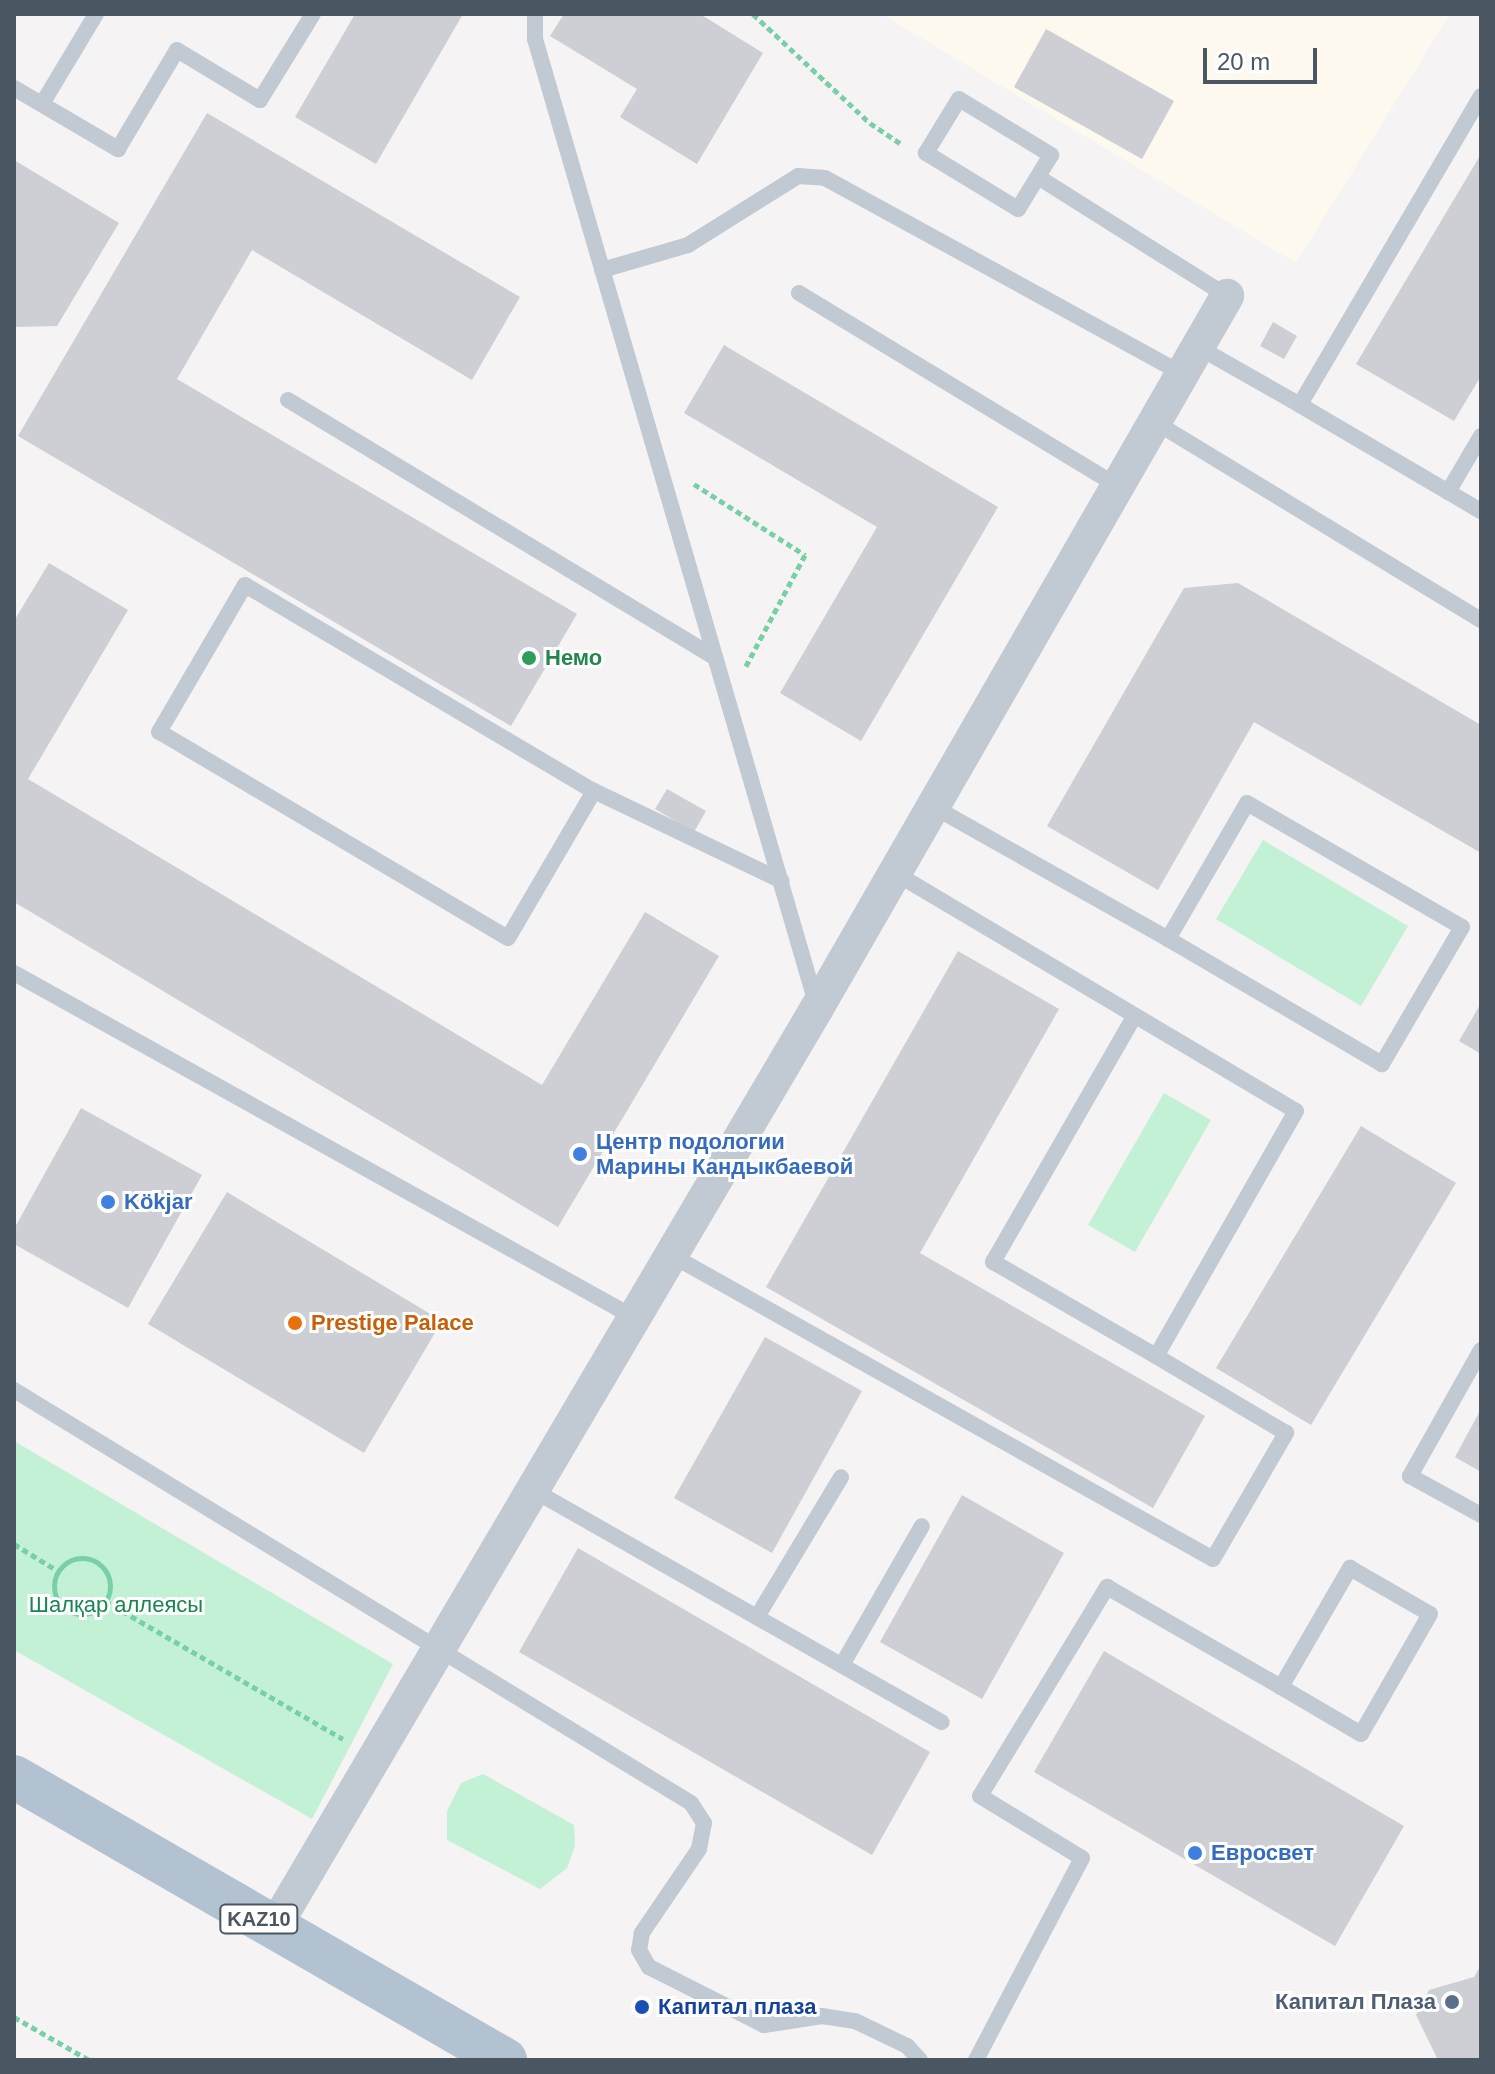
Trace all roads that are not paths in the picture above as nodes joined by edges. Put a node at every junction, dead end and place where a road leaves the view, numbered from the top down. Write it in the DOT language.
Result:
graph roads {
  1 [pos="96,14"];
  2 [pos="313,14"];
  3 [pos="535,14"];
  4 [pos="14,88"];
  5 [pos="1481,96"];
  6 [pos="42,104"];
  7 [pos="1038,177"];
  8 [pos="602,270"];
  9 [pos="799,293"];
  10 [pos="1227,296"];
  11 [pos="1191,360"];
  12 [pos="288,400"];
  13 [pos="1300,405"];
  14 [pos="1155,422"];
  15 [pos="1481,436"];
  16 [pos="1118,486"];
  17 [pos="1448,492"];
  18 [pos="1481,511"];
  19 [pos="1481,620"];
  20 [pos="713,656"];
  21 [pos="594,791"];
  22 [pos="934,807"];
  23 [pos="895,873"];
  24 [pos="782,881"];
  25 [pos="1168,939"];
  26 [pos="14,973"];
  27 [pos="817,1008"];
  28 [pos="1134,1017"];
  29 [pos="671,1255"];
  30 [pos="635,1318"];
  31 [pos="1481,1350"];
  32 [pos="1156,1356"];
  33 [pos="14,1390"];
  34 [pos="841,1477"];
  35 [pos="533,1490"];
  36 [pos="1481,1515"];
  37 [pos="922,1526"];
  38 [pos="757,1617"];
  39 [pos="438,1651"];
  40 [pos="842,1665"];
  41 [pos="1281,1687"];
  42 [pos="942,1722"];
  43 [pos="14,1777"];
  44 [pos="274,1928"];
  45 [pos="505,2060"];
  46 [pos="920,2060"];
  47 [pos="976,2060"];
  1 -- 6 [label="lane"];
  2 -- 6 [label="lane"];
  3 -- 8 [label="lane"];
  4 -- 6 [label="lane"];
  5 -- 13 [label="lane"];
  7 -- 7 [label="lane"];
  7 -- 10 [label="lane"];
  8 -- 11 [label="lane"];
  8 -- 20 [label="lane"];
  9 -- 16 [label="lane"];
  10 -- 11 [label="street"];
  11 -- 13 [label="lane"];
  11 -- 14 [label="street"];
  12 -- 20 [label="lane"];
  13 -- 17 [label="lane"];
  14 -- 16 [label="street"];
  14 -- 19 [label="lane"];
  15 -- 17 [label="lane"];
  16 -- 22 [label="street"];
  17 -- 18 [label="lane"];
  20 -- 24 [label="lane"];
  21 -- 21 [label="lane"];
  21 -- 24 [label="lane"];
  22 -- 23 [label="street"];
  22 -- 25 [label="lane"];
  23 -- 27 [label="street"];
  23 -- 28 [label="lane"];
  24 -- 27 [label="lane"];
  25 -- 25 [label="lane"];
  26 -- 30 [label="lane"];
  27 -- 29 [label="street"];
  28 -- 32 [label="lane"];
  28 -- 32 [label="lane"];
  29 -- 30 [label="street"];
  29 -- 32 [label="lane"];
  30 -- 35 [label="street"];
  31 -- 36 [label="lane"];
  33 -- 39 [label="lane"];
  34 -- 38 [label="lane"];
  35 -- 38 [label="lane"];
  35 -- 39 [label="street"];
  37 -- 40 [label="lane"];
  38 -- 40 [label="lane"];
  39 -- 44 [label="street"];
  39 -- 46 [label="lane"];
  40 -- 42 [label="lane"];
  41 -- 41 [label="lane"];
  41 -- 47 [label="lane"];
  43 -- 44 [label="main road, KAZ10"];
  44 -- 45 [label="main road, KAZ10"];
}
